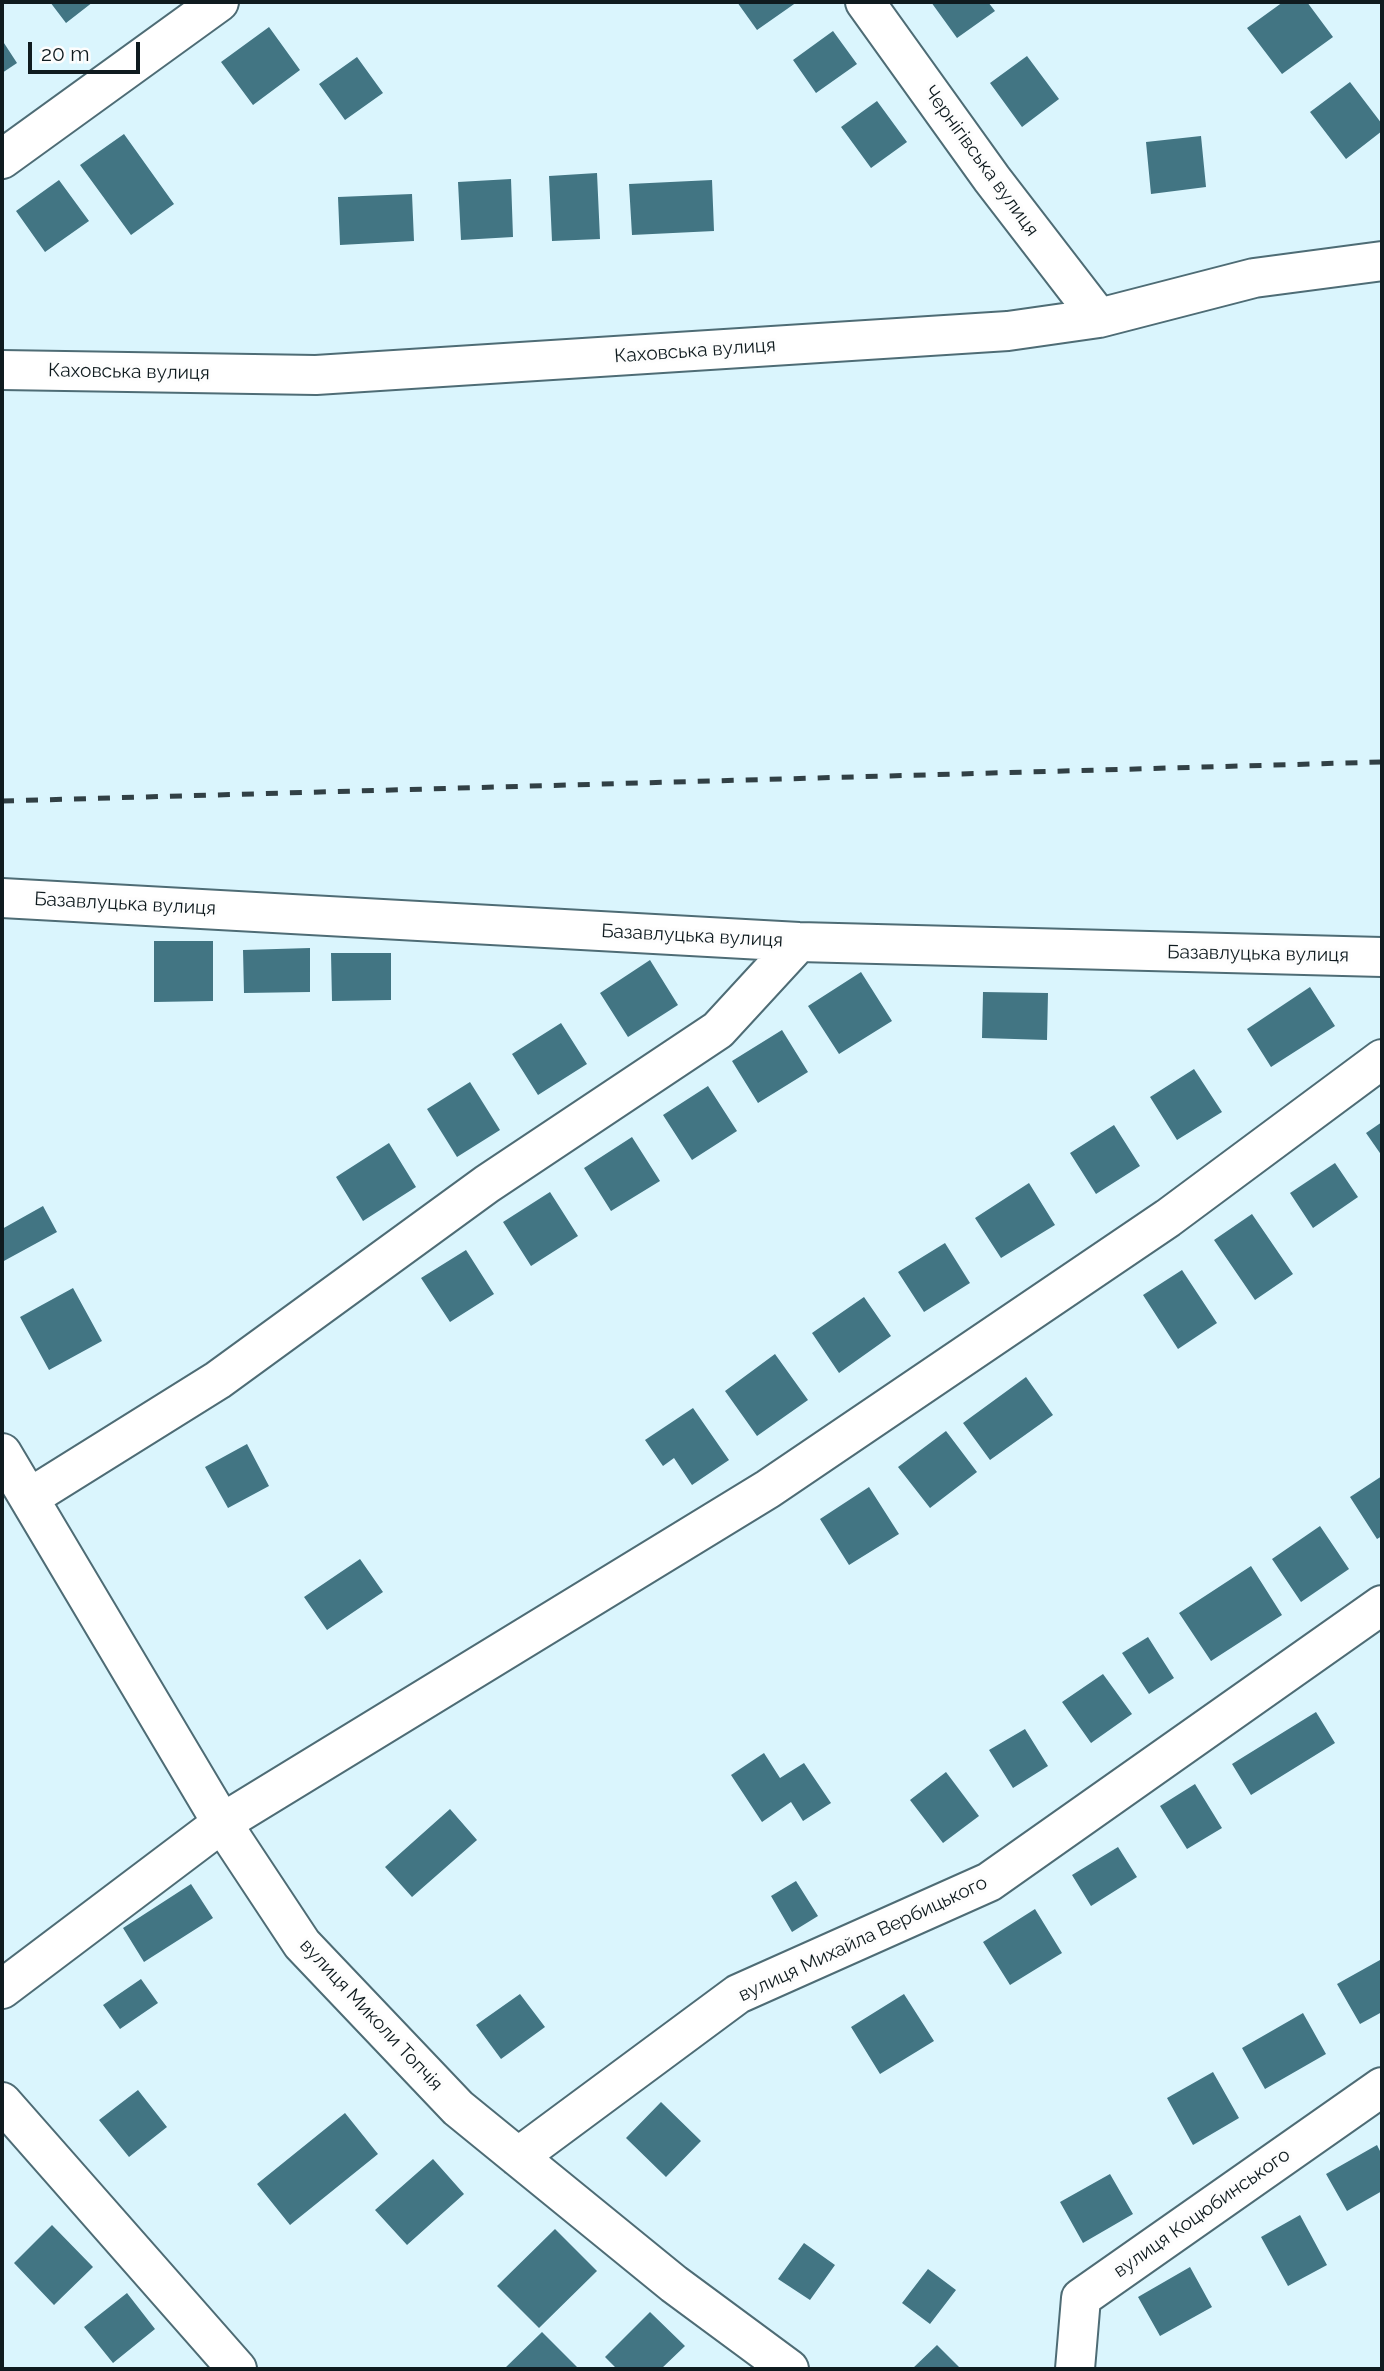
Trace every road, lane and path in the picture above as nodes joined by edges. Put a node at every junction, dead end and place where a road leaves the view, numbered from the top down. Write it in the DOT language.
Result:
graph roads {
  1 [pos="219,2"];
  2 [pos="865,2"];
  3 [pos="176,14"];
  4 [pos="2,159"];
  5 [pos="1382,261"];
  6 [pos="1099,318"];
  7 [pos="2,370"];
  8 [pos="2,898"];
  9 [pos="799,942"];
  10 [pos="1382,957"];
  11 [pos="1382,1059"];
  12 [pos="2,1452"];
  13 [pos="29,1498"];
  14 [pos="1382,1605"];
  15 [pos="222,1823"];
  16 [pos="2,1989"];
  17 [pos="1382,2088"];
  18 [pos="2,2102"];
  19 [pos="518,2157"];
  20 [pos="237,2369"];
  21 [pos="789,2369"];
  22 [pos="1075,2369"];
  1 -- 3 [label="street"];
  2 -- 6 [label="street, Чернігівська вулиця"];
  3 -- 4 [label="street"];
  5 -- 6 [label="street, Каховська вулиця"];
  6 -- 7 [label="street, Каховська вулиця"];
  8 -- 9 [label="street, Базавлуцька вулиця"];
  9 -- 10 [label="street, Базавлуцька вулиця"];
  9 -- 13 [label="street"];
  11 -- 15 [label="street"];
  12 -- 13 [label="street, вулиця Миколи Топчія"];
  13 -- 15 [label="street, вулиця Миколи Топчія"];
  14 -- 19 [label="street, вулиця Михайла Вербицького"];
  15 -- 16 [label="street"];
  15 -- 19 [label="street, вулиця Миколи Топчія"];
  17 -- 22 [label="street, вулиця Коцюбинського"];
  18 -- 20 [label="street"];
  19 -- 21 [label="street, вулиця Миколи Топчія"];
}
